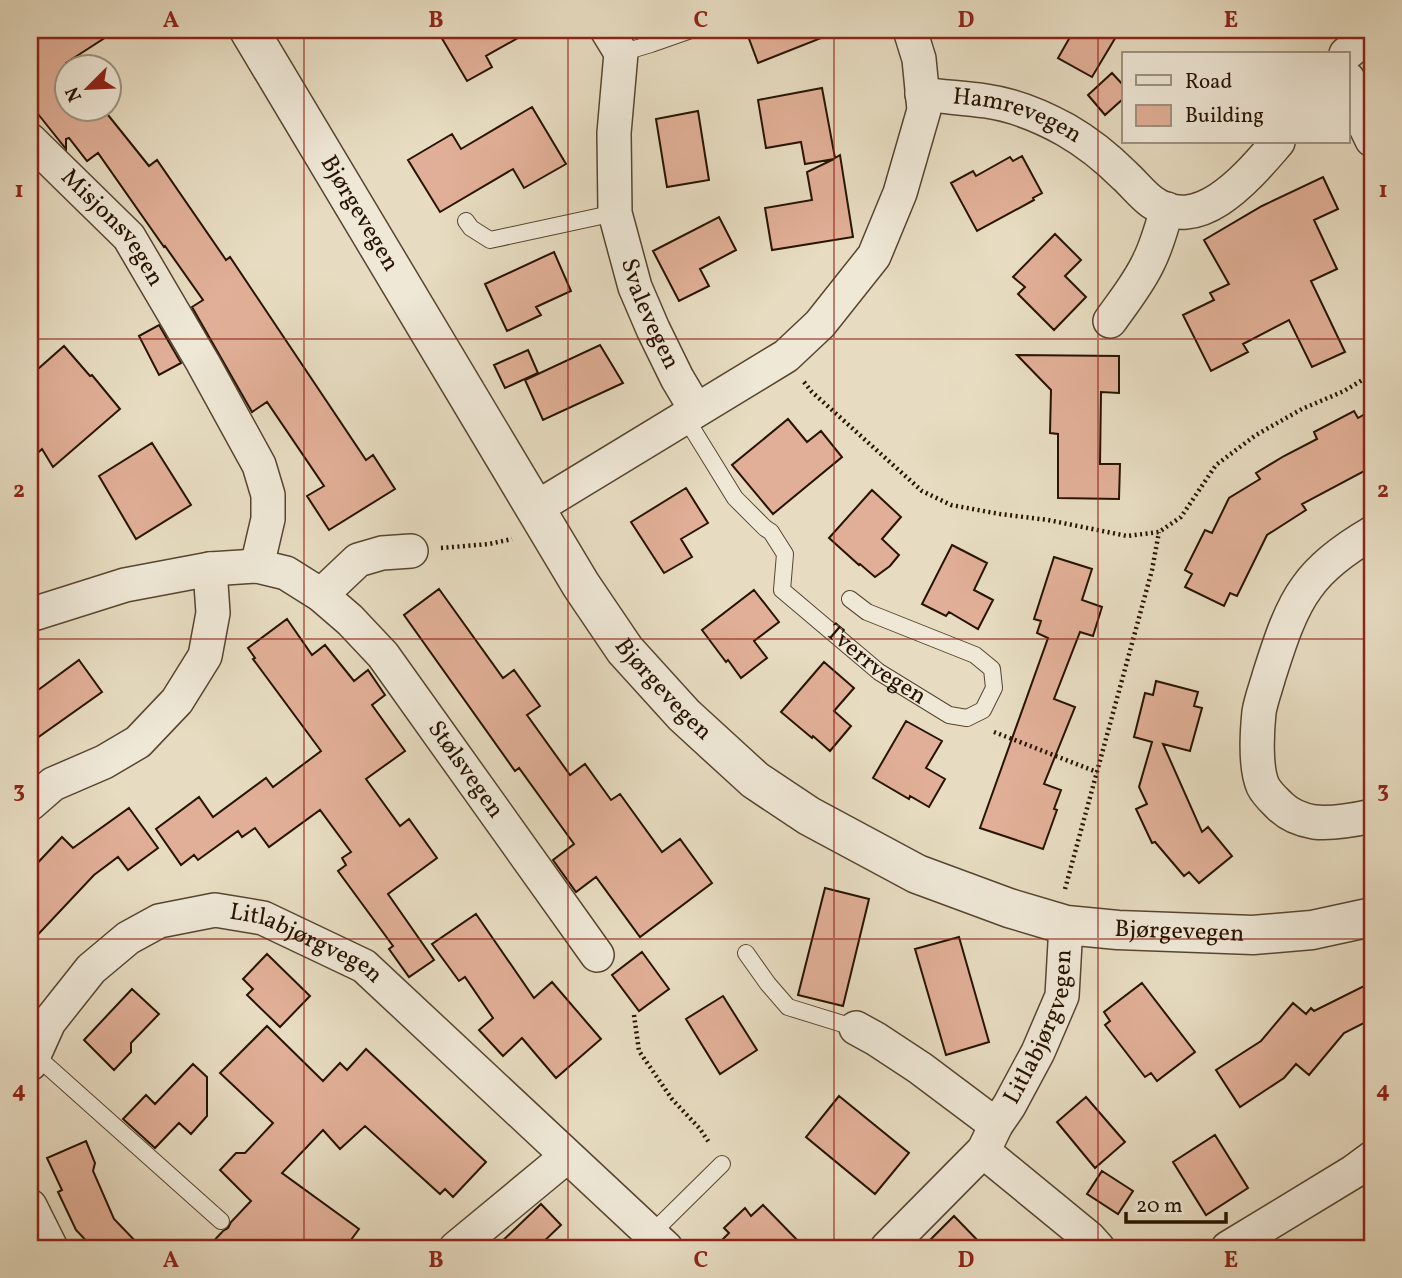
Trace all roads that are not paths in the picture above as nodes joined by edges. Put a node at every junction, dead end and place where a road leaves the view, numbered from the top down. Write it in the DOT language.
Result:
graph roads {
  1 [pos="249,30"];
  2 [pos="691,30"];
  3 [pos="910,30"];
  4 [pos="1361,30"];
  5 [pos="614,41"];
  6 [pos="1348,52"];
  7 [pos="1350,86"];
  8 [pos="922,94"];
  9 [pos="30,140"];
  10 [pos="1372,141"];
  11 [pos="1276,144"];
  12 [pos="1167,209"];
  13 [pos="615,213"];
  14 [pos="467,221"];
  15 [pos="1110,321"];
  16 [pos="690,414"];
  17 [pos="541,517"];
  18 [pos="1372,533"];
  19 [pos="411,551"];
  20 [pos="257,566"];
  21 [pos="210,569"];
  22 [pos="321,595"];
  23 [pos="850,599"];
  24 [pos="30,615"];
  25 [pos="30,804"];
  26 [pos="1372,816"];
  27 [pos="1372,917"];
  28 [pos="1066,925"];
  29 [pos="746,953"];
  30 [pos="597,955"];
  31 [pos="856,1028"];
  32 [pos="32,1059"];
  33 [pos="990,1138"];
  34 [pos="566,1157"];
  35 [pos="1372,1158"];
  36 [pos="722,1164"];
  37 [pos="30,1206"];
  38 [pos="222,1221"];
  39 [pos="658,1241"];
  40 [pos="51,1248"];
  41 [pos="456,1248"];
  42 [pos="887,1248"];
  43 [pos="1098,1248"];
  44 [pos="1228,1248"];
  1 -- 17 [label="street, Bjørgevegen"];
  2 -- 5 [label="lane, Svalevegen"];
  3 -- 8 [label="street"];
  4 -- 6 [label="street"];
  5 -- 13 [label="street, Svalevegen"];
  7 -- 10 [label="street"];
  8 -- 12 [label="street, Hamrevegen"];
  8 -- 16 [label="street"];
  9 -- 20 [label="street, Misjonsvegen"];
  11 -- 12 [label="street"];
  12 -- 15 [label="street"];
  13 -- 14 [label="lane"];
  13 -- 16 [label="street, Svalevegen"];
  16 -- 17 [label="street"];
  16 -- 23 [label="lane, Tverrvegen"];
  17 -- 28 [label="street, Bjørgevegen"];
  18 -- 26 [label="street"];
  19 -- 22 [label="street"];
  20 -- 21 [label="street, Stølsvegen"];
  20 -- 22 [label="street, Stølsvegen"];
  21 -- 24 [label="street, Stølsvegen"];
  21 -- 25 [label="street"];
  22 -- 30 [label="street, Stølsvegen"];
  27 -- 28 [label="street, Bjørgevegen"];
  28 -- 33 [label="street, Litlabjørgvegen"];
  29 -- 31 [label="lane, Litlabjørgvegen"];
  31 -- 33 [label="street, Litlabjørgvegen"];
  32 -- 34 [label="street, Litlabjørgvegen"];
  32 -- 38 [label="lane, Litlabjørgvegen"];
  33 -- 42 [label="street, Litlabjørgvegen"];
  33 -- 43 [label="street, Litlabjørgvegen"];
  34 -- 39 [label="street, Litlabjørgvegen"];
  34 -- 41 [label="street"];
  35 -- 44 [label="street"];
  36 -- 39 [label="lane"];
  37 -- 40 [label="street"];
}
